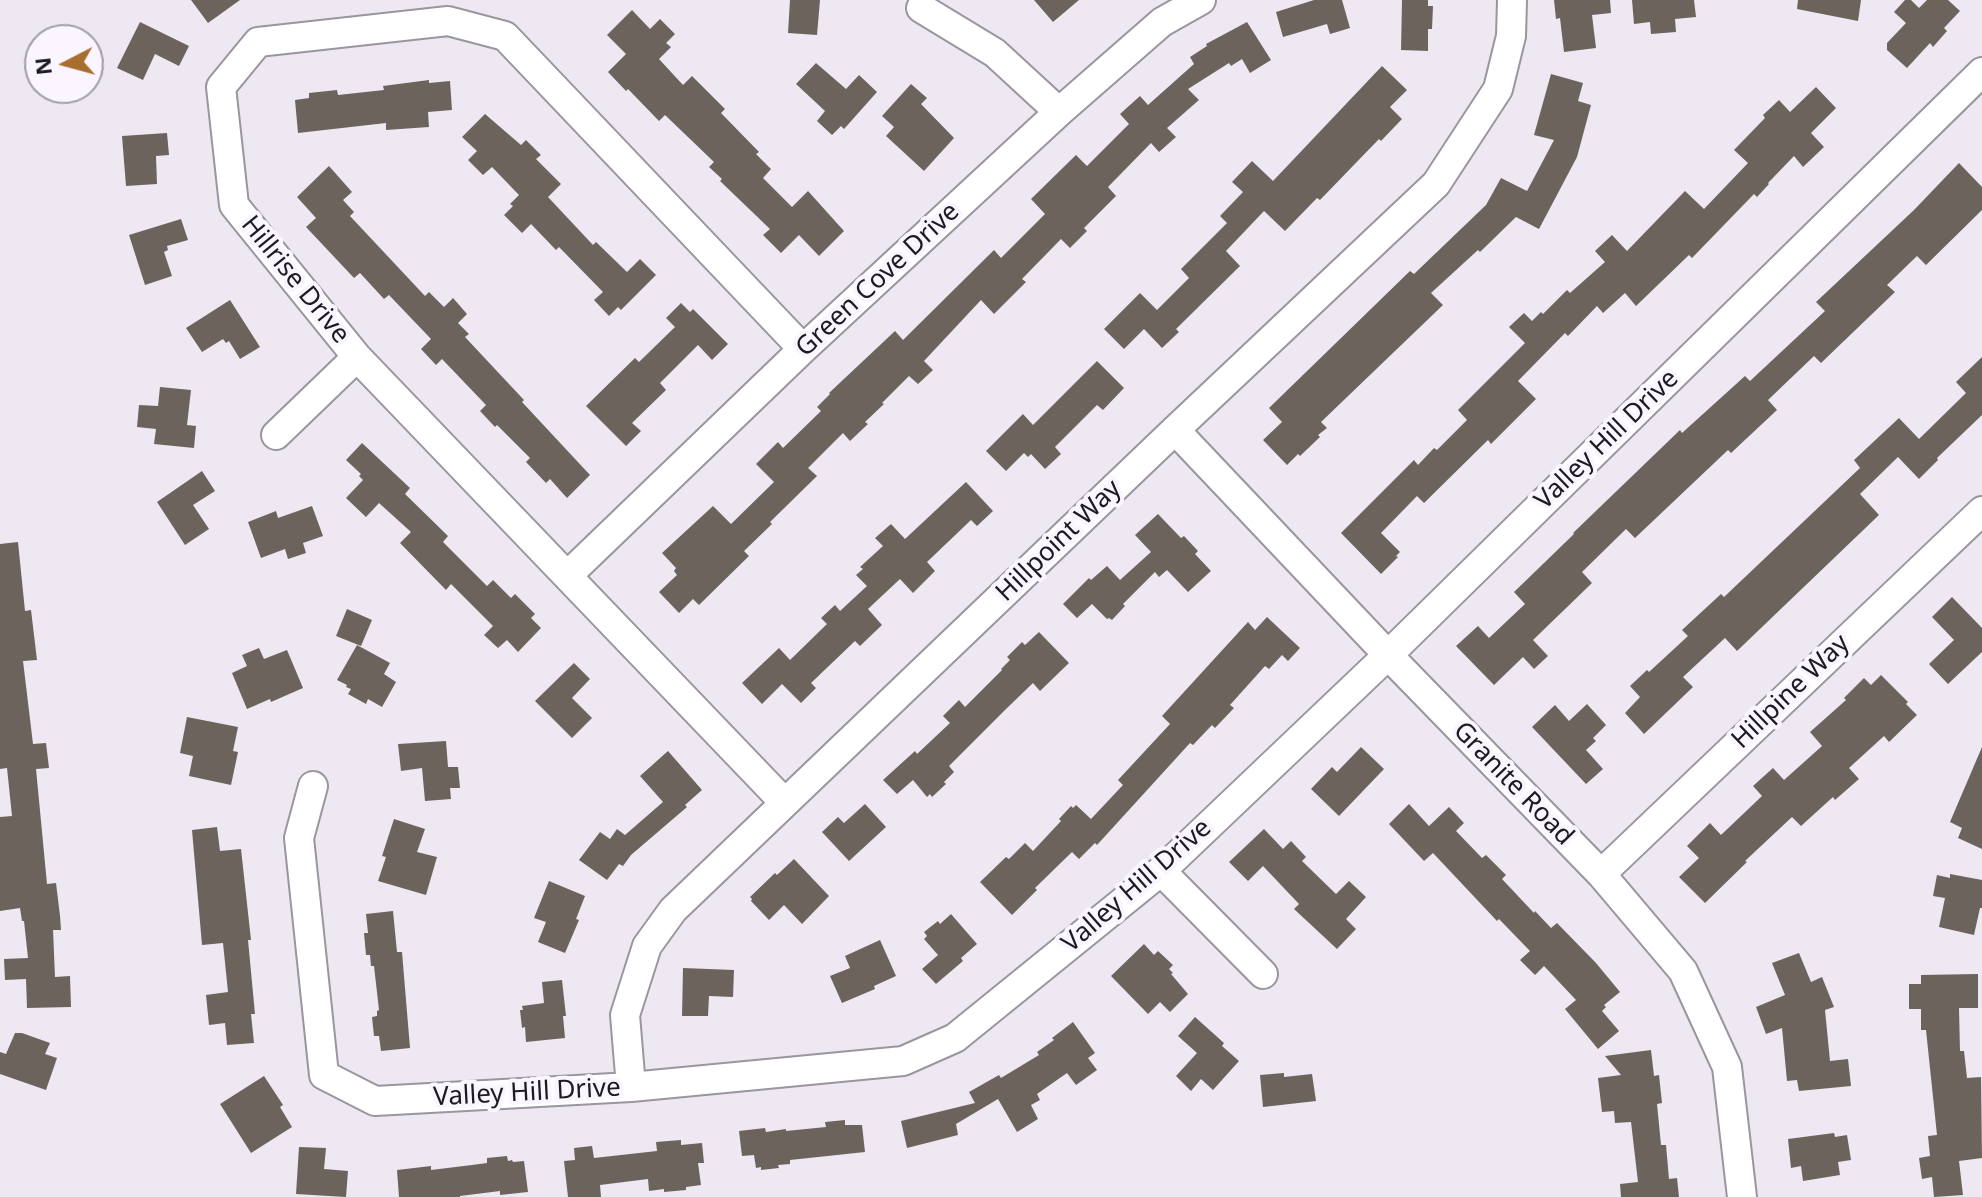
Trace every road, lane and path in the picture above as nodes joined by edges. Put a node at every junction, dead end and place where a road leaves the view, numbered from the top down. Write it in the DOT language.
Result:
graph roads {
  1 [pos="1201,0"];
  2 [pos="1512,0"];
  3 [pos="921,8"];
  4 [pos="1982,72"];
  5 [pos="1059,112"];
  6 [pos="803,349"];
  7 [pos="357,357"];
  8 [pos="1175,430"];
  9 [pos="276,435"];
  10 [pos="1982,511"];
  11 [pos="568,575"];
  12 [pos="1388,655"];
  13 [pos="313,786"];
  14 [pos="784,802"];
  15 [pos="1161,871"];
  16 [pos="1601,874"];
  17 [pos="1263,974"];
  18 [pos="631,1087"];
  19 [pos="1742,1197"];
  1 -- 5 [label="street, Green Cove Drive"];
  2 -- 8 [label="street, Hillpoint Way"];
  3 -- 5 [label="street"];
  4 -- 12 [label="street, Valley Hill Drive"];
  5 -- 6 [label="street, Green Cove Drive"];
  6 -- 7 [label="street, Hillrise Drive"];
  6 -- 11 [label="street, Green Cove Drive"];
  7 -- 9 [label="street"];
  7 -- 11 [label="street, Hillrise Drive"];
  8 -- 12 [label="street, Granite Road"];
  8 -- 14 [label="street, Hillpoint Way"];
  10 -- 16 [label="street, Hillpine Way"];
  11 -- 14 [label="street, Hillrise Drive"];
  12 -- 15 [label="street, Valley Hill Drive"];
  12 -- 16 [label="street, Granite Road"];
  13 -- 18 [label="street, Valley Hill Drive"];
  14 -- 18 [label="street, Hillpoint Way"];
  15 -- 17 [label="street"];
  15 -- 18 [label="street, Valley Hill Drive"];
  16 -- 19 [label="street, Granite Road"];
}
